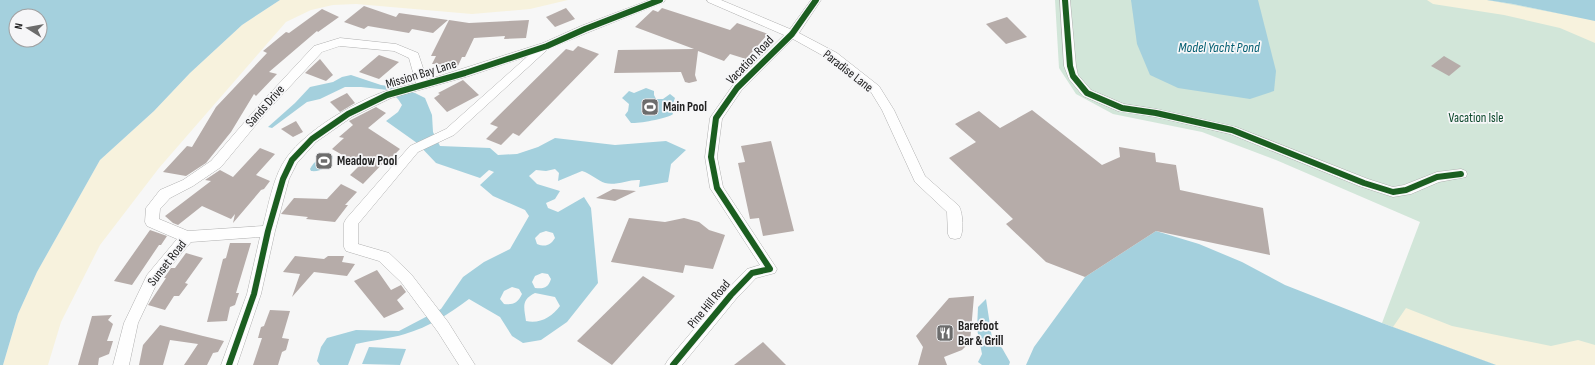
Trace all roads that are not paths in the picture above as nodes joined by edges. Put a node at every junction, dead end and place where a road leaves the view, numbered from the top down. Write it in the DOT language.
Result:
graph roads {
  1 [pos="660,0"];
  2 [pos="712,0"];
  3 [pos="816,0"];
  4 [pos="1065,0"];
  5 [pos="792,34"];
  6 [pos="547,46"];
  7 [pos="422,84"];
  8 [pos="1461,174"];
  9 [pos="268,231"];
  10 [pos="955,234"];
  11 [pos="187,237"];
  12 [pos="770,269"];
  13 [pos="121,365"];
  14 [pos="229,365"];
  15 [pos="467,365"];
  16 [pos="673,365"];
  1 -- 6 [label="street, Mission Bay Lane"];
  2 -- 5 [label="street, Paradise Lane"];
  3 -- 5 [label="street, Vacation Road"];
  4 -- 8 [label="street"];
  5 -- 10 [label="street, Paradise Lane"];
  5 -- 12 [label="street, Vacation Road"];
  6 -- 7 [label="street, Mission Bay Lane"];
  6 -- 15 [label="street"];
  7 -- 9 [label="street, Mission Bay Lane"];
  7 -- 11 [label="street, Sands Drive"];
  9 -- 11 [label="street, Sunset Road"];
  9 -- 14 [label="street, Mission Bay Lane"];
  11 -- 13 [label="street, Sunset Road"];
  12 -- 16 [label="street, Pine Hill Road"];
}
